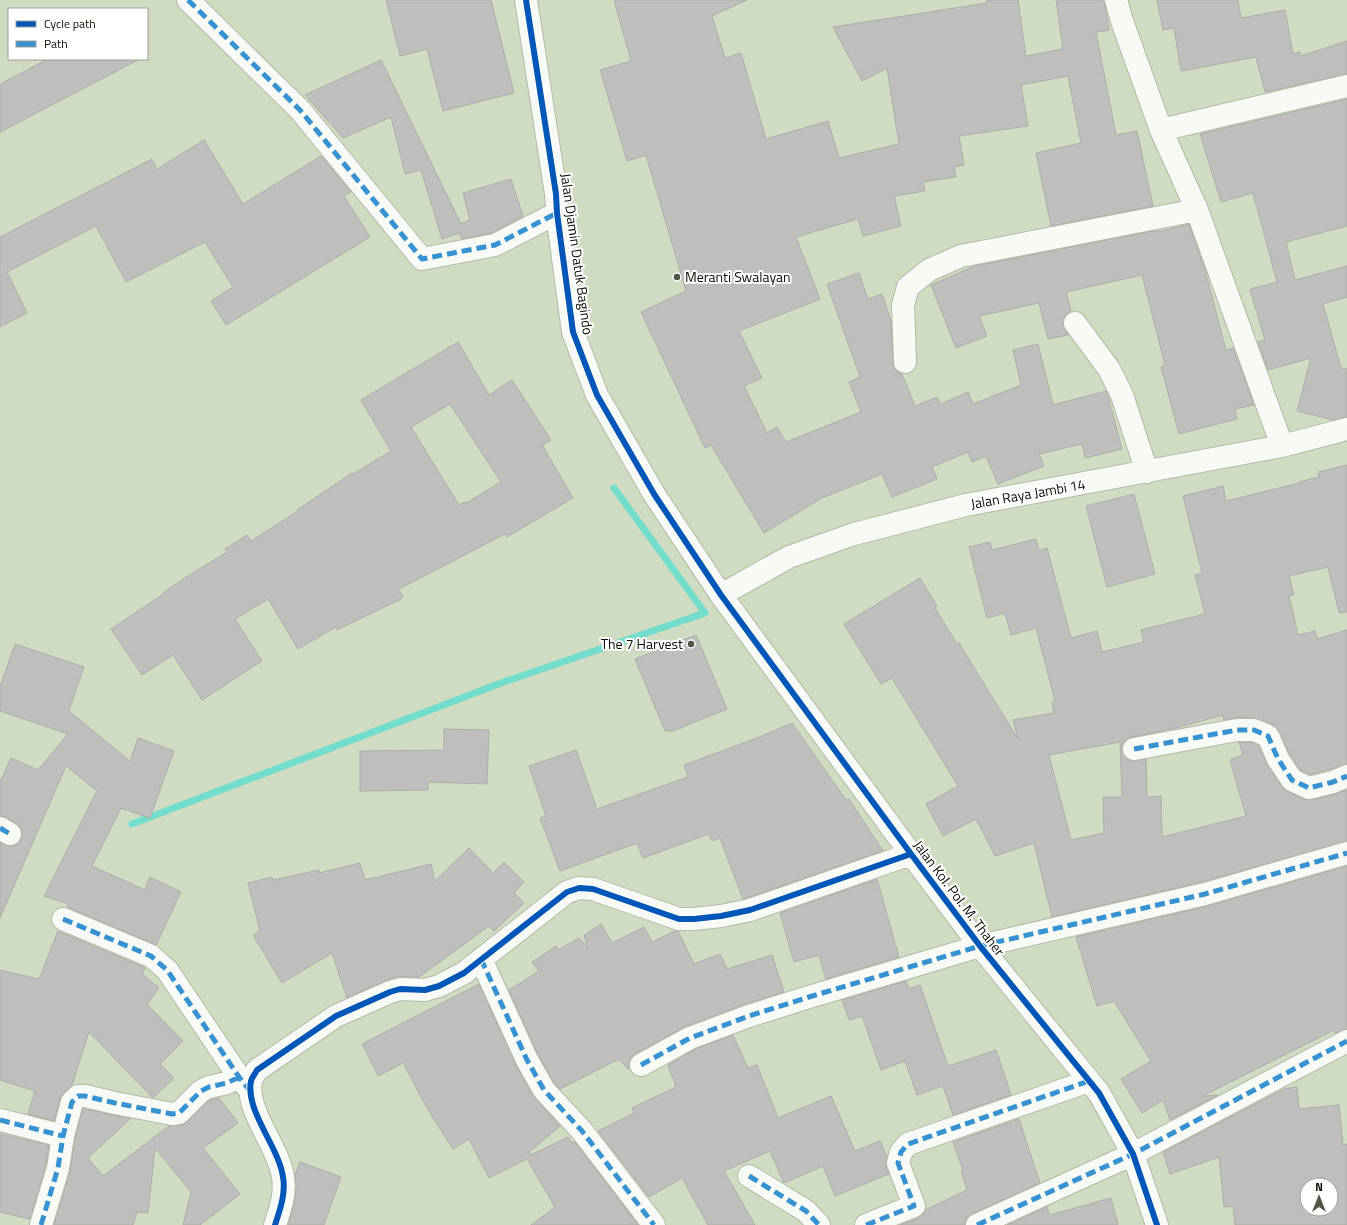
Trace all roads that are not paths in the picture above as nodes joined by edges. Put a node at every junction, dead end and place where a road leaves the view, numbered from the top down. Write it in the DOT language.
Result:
graph roads {
  1 [pos="188,0"];
  2 [pos="526,0"];
  3 [pos="1116,0"];
  4 [pos="1347,86"];
  5 [pos="1161,130"];
  6 [pos="1197,210"];
  7 [pos="557,213"];
  8 [pos="1075,323"];
  9 [pos="905,362"];
  10 [pos="1347,429"];
  11 [pos="1282,446"];
  12 [pos="1147,472"];
  13 [pos="721,595"];
  14 [pos="1134,749"];
  15 [pos="1347,776"];
  16 [pos="1347,853"];
  17 [pos="910,854"];
  18 [pos="63,918"];
  19 [pos="980,946"];
  20 [pos="481,959"];
  21 [pos="1347,1041"];
  22 [pos="641,1065"];
  23 [pos="1089,1081"];
  24 [pos="244,1084"];
  25 [pos="0,1120"];
  26 [pos="63,1136"];
  27 [pos="1133,1154"];
  28 [pos="748,1176"];
  29 [pos="41,1225"];
  30 [pos="275,1225"];
  31 [pos="654,1225"];
  32 [pos="819,1225"];
  33 [pos="866,1225"];
  34 [pos="977,1225"];
  35 [pos="1157,1225"];
  1 -- 7 [label="street"];
  2 -- 7 [label="street, Jalan Djamin Datuk Bagindo"];
  3 -- 5 [label="street"];
  4 -- 5 [label="street"];
  5 -- 6 [label="street"];
  6 -- 9 [label="street"];
  6 -- 11 [label="street"];
  7 -- 13 [label="street, Jalan Djamin Datuk Bagindo"];
  8 -- 12 [label="street"];
  10 -- 11 [label="street, Jalan Raya Jambi 14"];
  11 -- 12 [label="street, Jalan Raya Jambi 14"];
  12 -- 13 [label="street, Jalan Raya Jambi 14"];
  13 -- 17 [label="street, Jalan Kol. Pol. M. Thaher"];
  14 -- 15 [label="street"];
  16 -- 19 [label="street"];
  17 -- 19 [label="street, Jalan Kol. Pol. M. Thaher"];
  17 -- 20 [label="street"];
  18 -- 24 [label="street"];
  19 -- 22 [label="street"];
  19 -- 23 [label="street, Jalan Kol. Pol. M. Thaher"];
  20 -- 24 [label="street"];
  20 -- 31 [label="street"];
  21 -- 27 [label="street"];
  23 -- 27 [label="street, Jalan Kol. Pol. M. Thaher"];
  23 -- 33 [label="street"];
  24 -- 26 [label="street"];
  24 -- 30 [label="street"];
  25 -- 26 [label="street"];
  26 -- 29 [label="street"];
  27 -- 34 [label="street"];
  27 -- 35 [label="street, Jalan Kol. Pol. M. Thaher"];
  28 -- 32 [label="street"];
}
